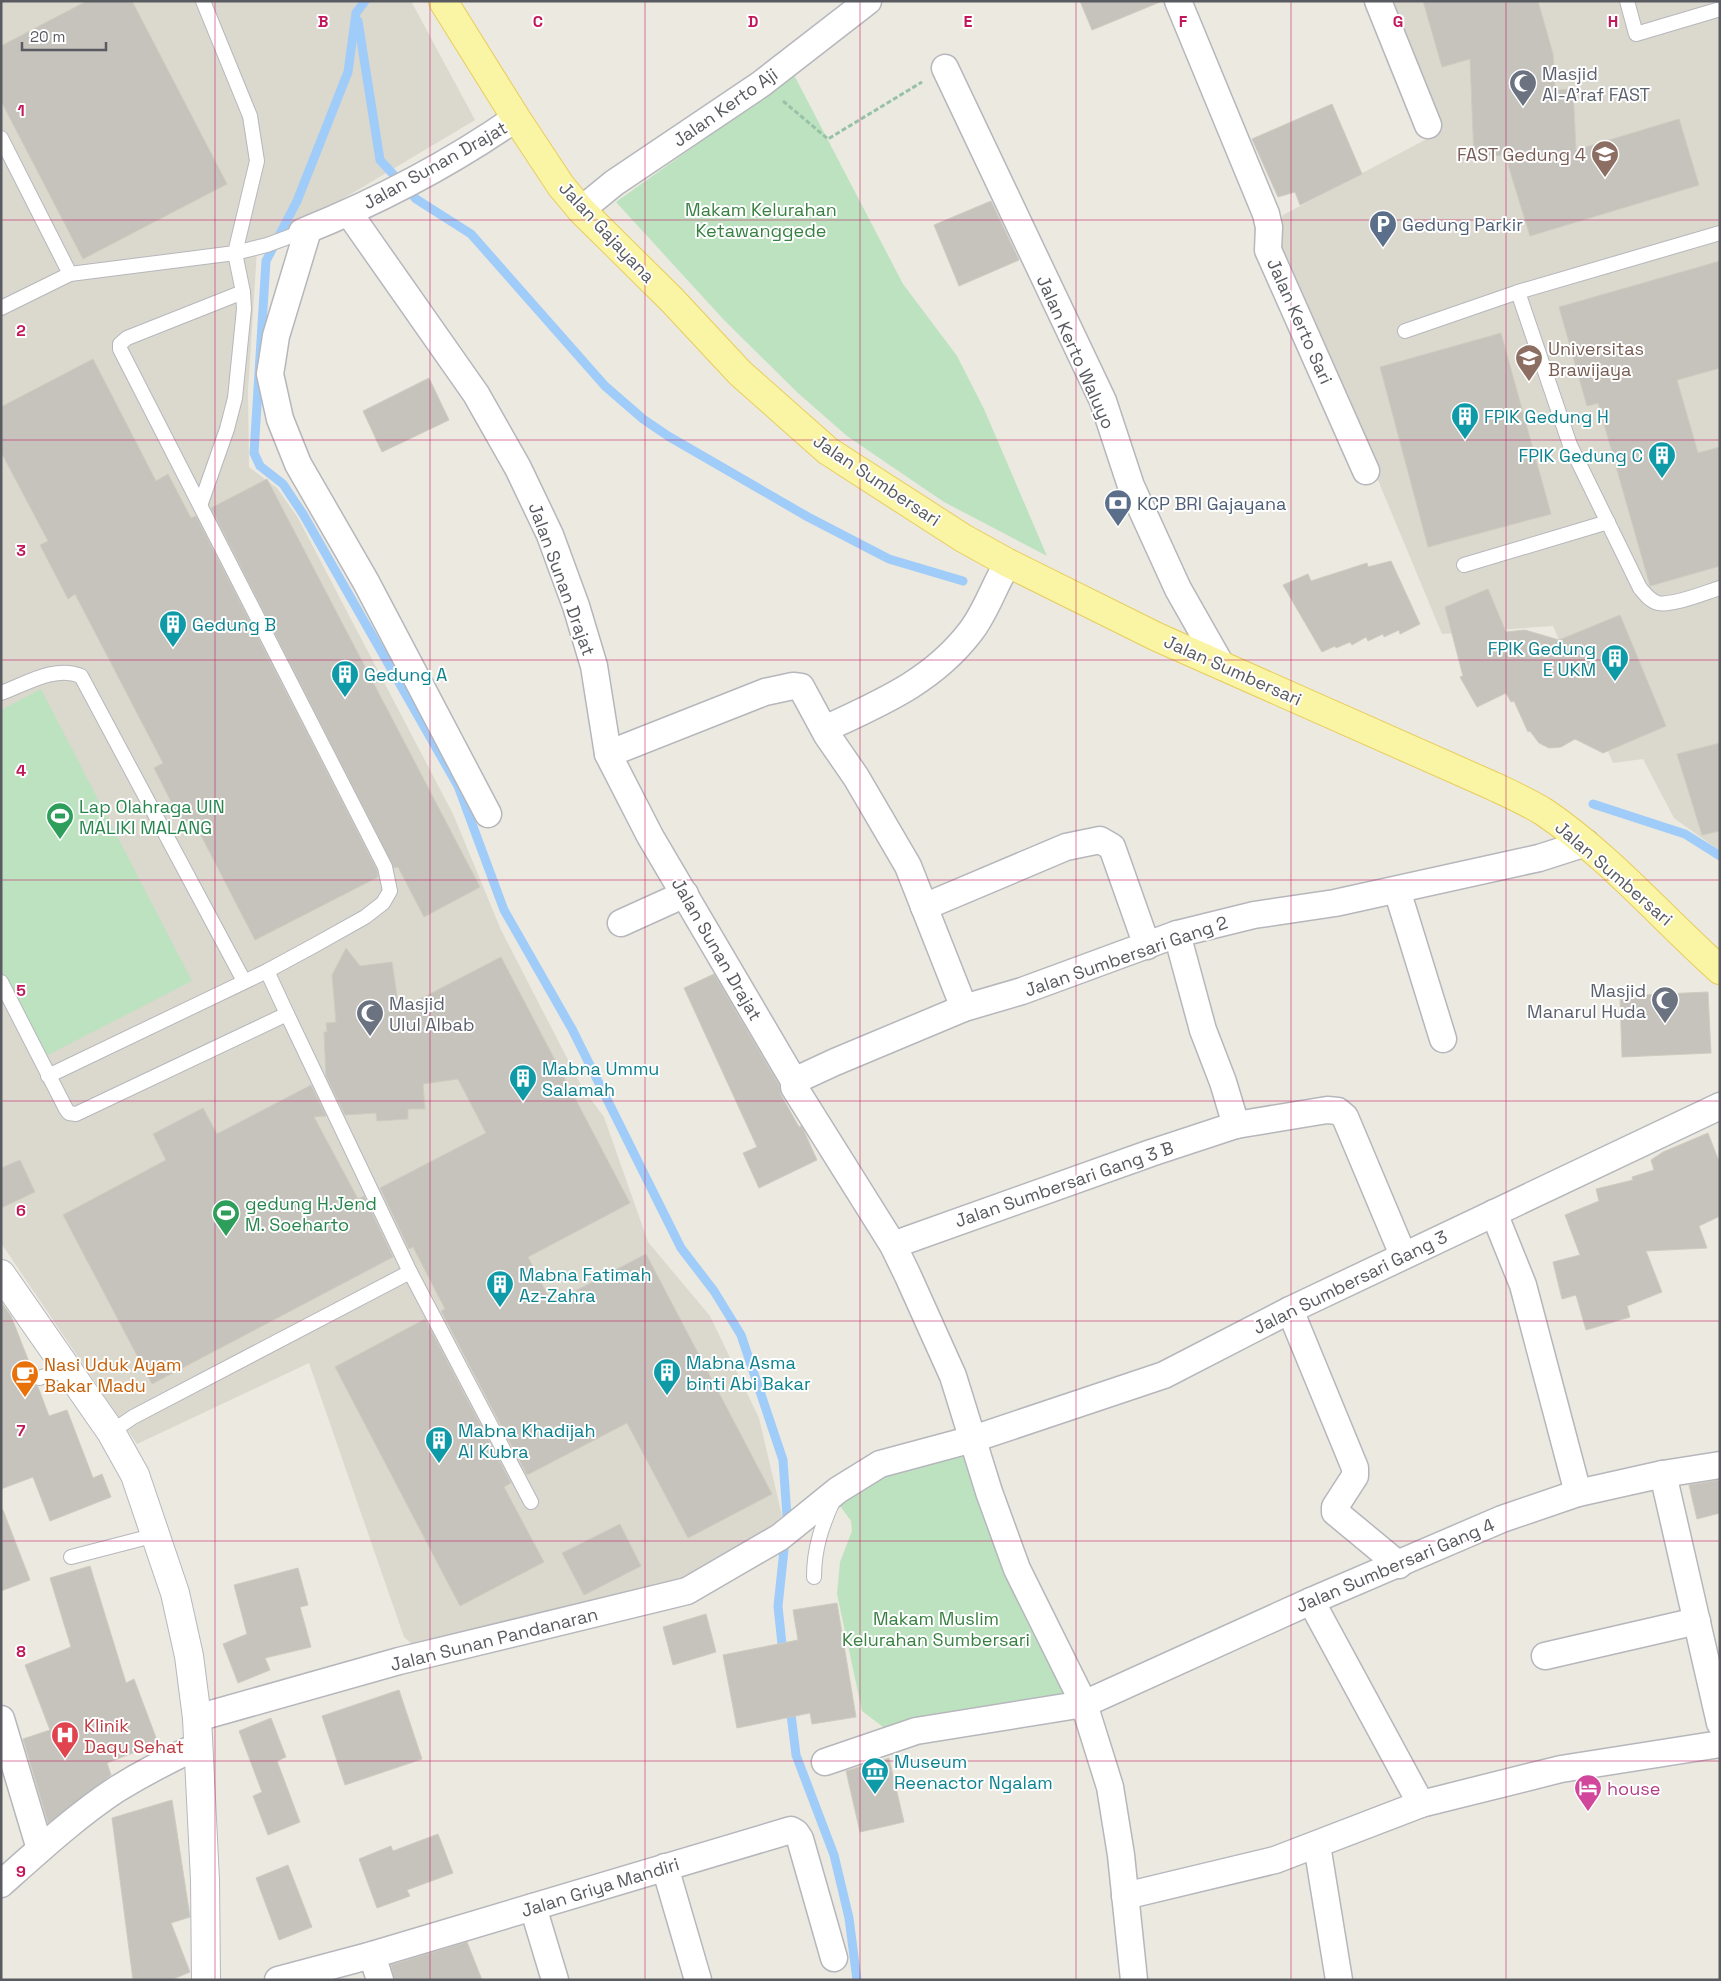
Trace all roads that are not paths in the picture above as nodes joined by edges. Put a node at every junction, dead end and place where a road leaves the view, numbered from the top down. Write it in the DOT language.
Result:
graph roads {
  1 [pos="203,1"];
  2 [pos="443,1"];
  3 [pos="868,1"];
  4 [pos="1178,1"];
  5 [pos="1378,1"];
  6 [pos="1627,1"];
  7 [pos="1717,10"];
  8 [pos="945,68"];
  9 [pos="516,118"];
  10 [pos="1428,126"];
  11 [pos="1,138"];
  12 [pos="581,210"];
  13 [pos="349,213"];
  14 [pos="305,231"];
  15 [pos="1720,233"];
  16 [pos="235,253"];
  17 [pos="70,274"];
  18 [pos="243,292"];
  19 [pos="1518,292"];
  20 [pos="1,308"];
  21 [pos="1405,331"];
  22 [pos="740,373"];
  23 [pos="1366,471"];
  24 [pos="201,503"];
  25 [pos="1608,522"];
  26 [pos="1464,565"];
  27 [pos="1002,573"];
  28 [pos="1720,588"];
  29 [pos="1220,663"];
  30 [pos="1,692"];
  31 [pos="826,731"];
  32 [pos="608,754"];
  33 [pos="488,814"];
  34 [pos="1580,845"];
  35 [pos="1397,890"];
  36 [pos="686,894"];
  37 [pos="924,907"];
  38 [pos="621,923"];
  39 [pos="1177,934"];
  40 [pos="1147,946"];
  41 [pos="1720,970"];
  42 [pos="267,971"];
  43 [pos="244,981"];
  44 [pos="1,982"];
  45 [pos="964,1008"];
  46 [pos="287,1014"];
  47 [pos="1442,1040"];
  48 [pos="48,1076"];
  49 [pos="794,1081"];
  50 [pos="1720,1106"];
  51 [pos="1236,1125"];
  52 [pos="1494,1213"];
  53 [pos="893,1245"];
  54 [pos="1403,1255"];
  55 [pos="410,1272"];
  56 [pos="1,1274"];
  57 [pos="1290,1310"];
  58 [pos="68,1369"];
  59 [pos="39,1378"];
  60 [pos="111,1432"];
  61 [pos="973,1439"];
  62 [pos="1720,1465"];
  63 [pos="1663,1474"];
  64 [pos="838,1490"];
  65 [pos="1578,1493"];
  66 [pos="531,1502"];
  67 [pos="156,1534"];
  68 [pos="780,1537"];
  69 [pos="71,1557"];
  70 [pos="1399,1565"];
  71 [pos="814,1577"];
  72 [pos="1311,1601"];
  73 [pos="1697,1621"];
  74 [pos="1545,1656"];
  75 [pos="1084,1704"];
  76 [pos="197,1718"];
  77 [pos="1,1719"];
  78 [pos="1720,1724"];
  79 [pos="1720,1744"];
  80 [pos="198,1746"];
  81 [pos="825,1762"];
  82 [pos="1421,1804"];
  83 [pos="1317,1845"];
  84 [pos="40,1849"];
  85 [pos="665,1867"];
  86 [pos="1,1884"];
  87 [pos="1125,1896"];
  88 [pos="533,1907"];
  89 [pos="372,1955"];
  90 [pos="834,1958"];
  91 [pos="206,1980"];
  92 [pos="278,1980"];
  93 [pos="380,1980"];
  94 [pos="555,1980"];
  95 [pos="698,1980"];
  96 [pos="1134,1980"];
  97 [pos="1339,1980"];
  1 -- 16 [label="lane"];
  2 -- 9 [label="main road, Jalan Gajayana"];
  3 -- 12 [label="street, Jalan Kerto Aji"];
  4 -- 23 [label="street, Jalan Kerto Sari"];
  5 -- 10 [label="street"];
  6 -- 7 [label="lane"];
  8 -- 29 [label="street, Jalan Kerto Waluyo"];
  9 -- 12 [label="main road, Jalan Gajayana"];
  9 -- 13 [label="street, Jalan Sunan Drajat"];
  11 -- 17 [label="lane"];
  12 -- 22 [label="main road, Jalan Gajayana"];
  13 -- 14 [label="street"];
  13 -- 32 [label="street, Jalan Sunan Drajat"];
  14 -- 16 [label="lane"];
  14 -- 33 [label="street"];
  15 -- 19 [label="lane"];
  16 -- 17 [label="lane"];
  16 -- 18 [label="lane"];
  17 -- 20 [label="lane"];
  18 -- 24 [label="lane"];
  18 -- 24 [label="lane"];
  19 -- 21 [label="lane"];
  19 -- 25 [label="lane"];
  22 -- 27 [label="main road, Jalan Sumbersari"];
  24 -- 42 [label="lane"];
  25 -- 26 [label="lane"];
  25 -- 28 [label="lane"];
  27 -- 29 [label="main road, Jalan Sumbersari"];
  27 -- 31 [label="street"];
  29 -- 34 [label="main road, Jalan Sumbersari"];
  30 -- 43 [label="lane"];
  31 -- 32 [label="street"];
  31 -- 37 [label="street"];
  32 -- 36 [label="street, Jalan Sunan Drajat"];
  34 -- 35 [label="street, Jalan Sumbersari Gang 2"];
  34 -- 41 [label="main road, Jalan Sumbersari"];
  35 -- 39 [label="street, Jalan Sumbersari Gang 2"];
  35 -- 47 [label="street"];
  36 -- 38 [label="street"];
  36 -- 49 [label="street, Jalan Sunan Drajat"];
  37 -- 40 [label="street"];
  37 -- 45 [label="street"];
  39 -- 40 [label="street, Jalan Sumbersari Gang 2"];
  39 -- 51 [label="street"];
  40 -- 45 [label="street, Jalan Sumbersari Gang 2"];
  42 -- 43 [label="lane"];
  42 -- 46 [label="lane"];
  43 -- 48 [label="lane"];
  44 -- 48 [label="lane"];
  45 -- 49 [label="street, Jalan Sumbersari Gang 2"];
  46 -- 48 [label="lane"];
  46 -- 55 [label="lane"];
  49 -- 53 [label="street"];
  50 -- 52 [label="street, Jalan Sumbersari Gang 3"];
  51 -- 53 [label="street, Jalan Sumbersari Gang 3 B"];
  51 -- 54 [label="street, Jalan Sumbersari Gang 3 B"];
  52 -- 54 [label="street, Jalan Sumbersari Gang 3"];
  52 -- 65 [label="street"];
  53 -- 61 [label="street"];
  54 -- 57 [label="street, Jalan Sumbersari Gang 3"];
  55 -- 60 [label="lane"];
  55 -- 66 [label="lane"];
  56 -- 58 [label="main road"];
  57 -- 61 [label="street, Jalan Sumbersari Gang 3"];
  57 -- 70 [label="street"];
  58 -- 59 [label="lane"];
  58 -- 60 [label="main road"];
  60 -- 67 [label="main road"];
  61 -- 64 [label="street, Jalan Sumbersari Gang 3"];
  61 -- 75 [label="street"];
  62 -- 63 [label="street, Jalan Sumbersari Gang 4"];
  63 -- 65 [label="street, Jalan Sumbersari Gang 4"];
  63 -- 73 [label="street"];
  64 -- 68 [label="street, Jalan Sumbersari Gang 3"];
  64 -- 71 [label="lane"];
  65 -- 70 [label="street, Jalan Sumbersari Gang 4"];
  67 -- 69 [label="lane"];
  67 -- 76 [label="main road"];
  68 -- 76 [label="street, Jalan Sunan Pandanaran"];
  70 -- 72 [label="street, Jalan Sumbersari Gang 4"];
  72 -- 75 [label="street, Jalan Sumbersari Gang 4"];
  72 -- 82 [label="street"];
  73 -- 74 [label="street"];
  73 -- 78 [label="street"];
  75 -- 81 [label="street, Jalan Sumbersari Gang 4"];
  75 -- 87 [label="street"];
  76 -- 80 [label="main road"];
  77 -- 84 [label="street"];
  79 -- 82 [label="street"];
  80 -- 84 [label="street"];
  80 -- 91 [label="main road"];
  82 -- 83 [label="street"];
  83 -- 87 [label="street"];
  83 -- 97 [label="street"];
  84 -- 86 [label="street"];
  85 -- 88 [label="street, Jalan Griya Mandiri"];
  85 -- 90 [label="street, Jalan Griya Mandiri"];
  85 -- 95 [label="street"];
  87 -- 96 [label="street"];
  88 -- 89 [label="street, Jalan Griya Mandiri"];
  88 -- 94 [label="street"];
  89 -- 92 [label="street, Jalan Griya Mandiri"];
  89 -- 93 [label="street"];
}
